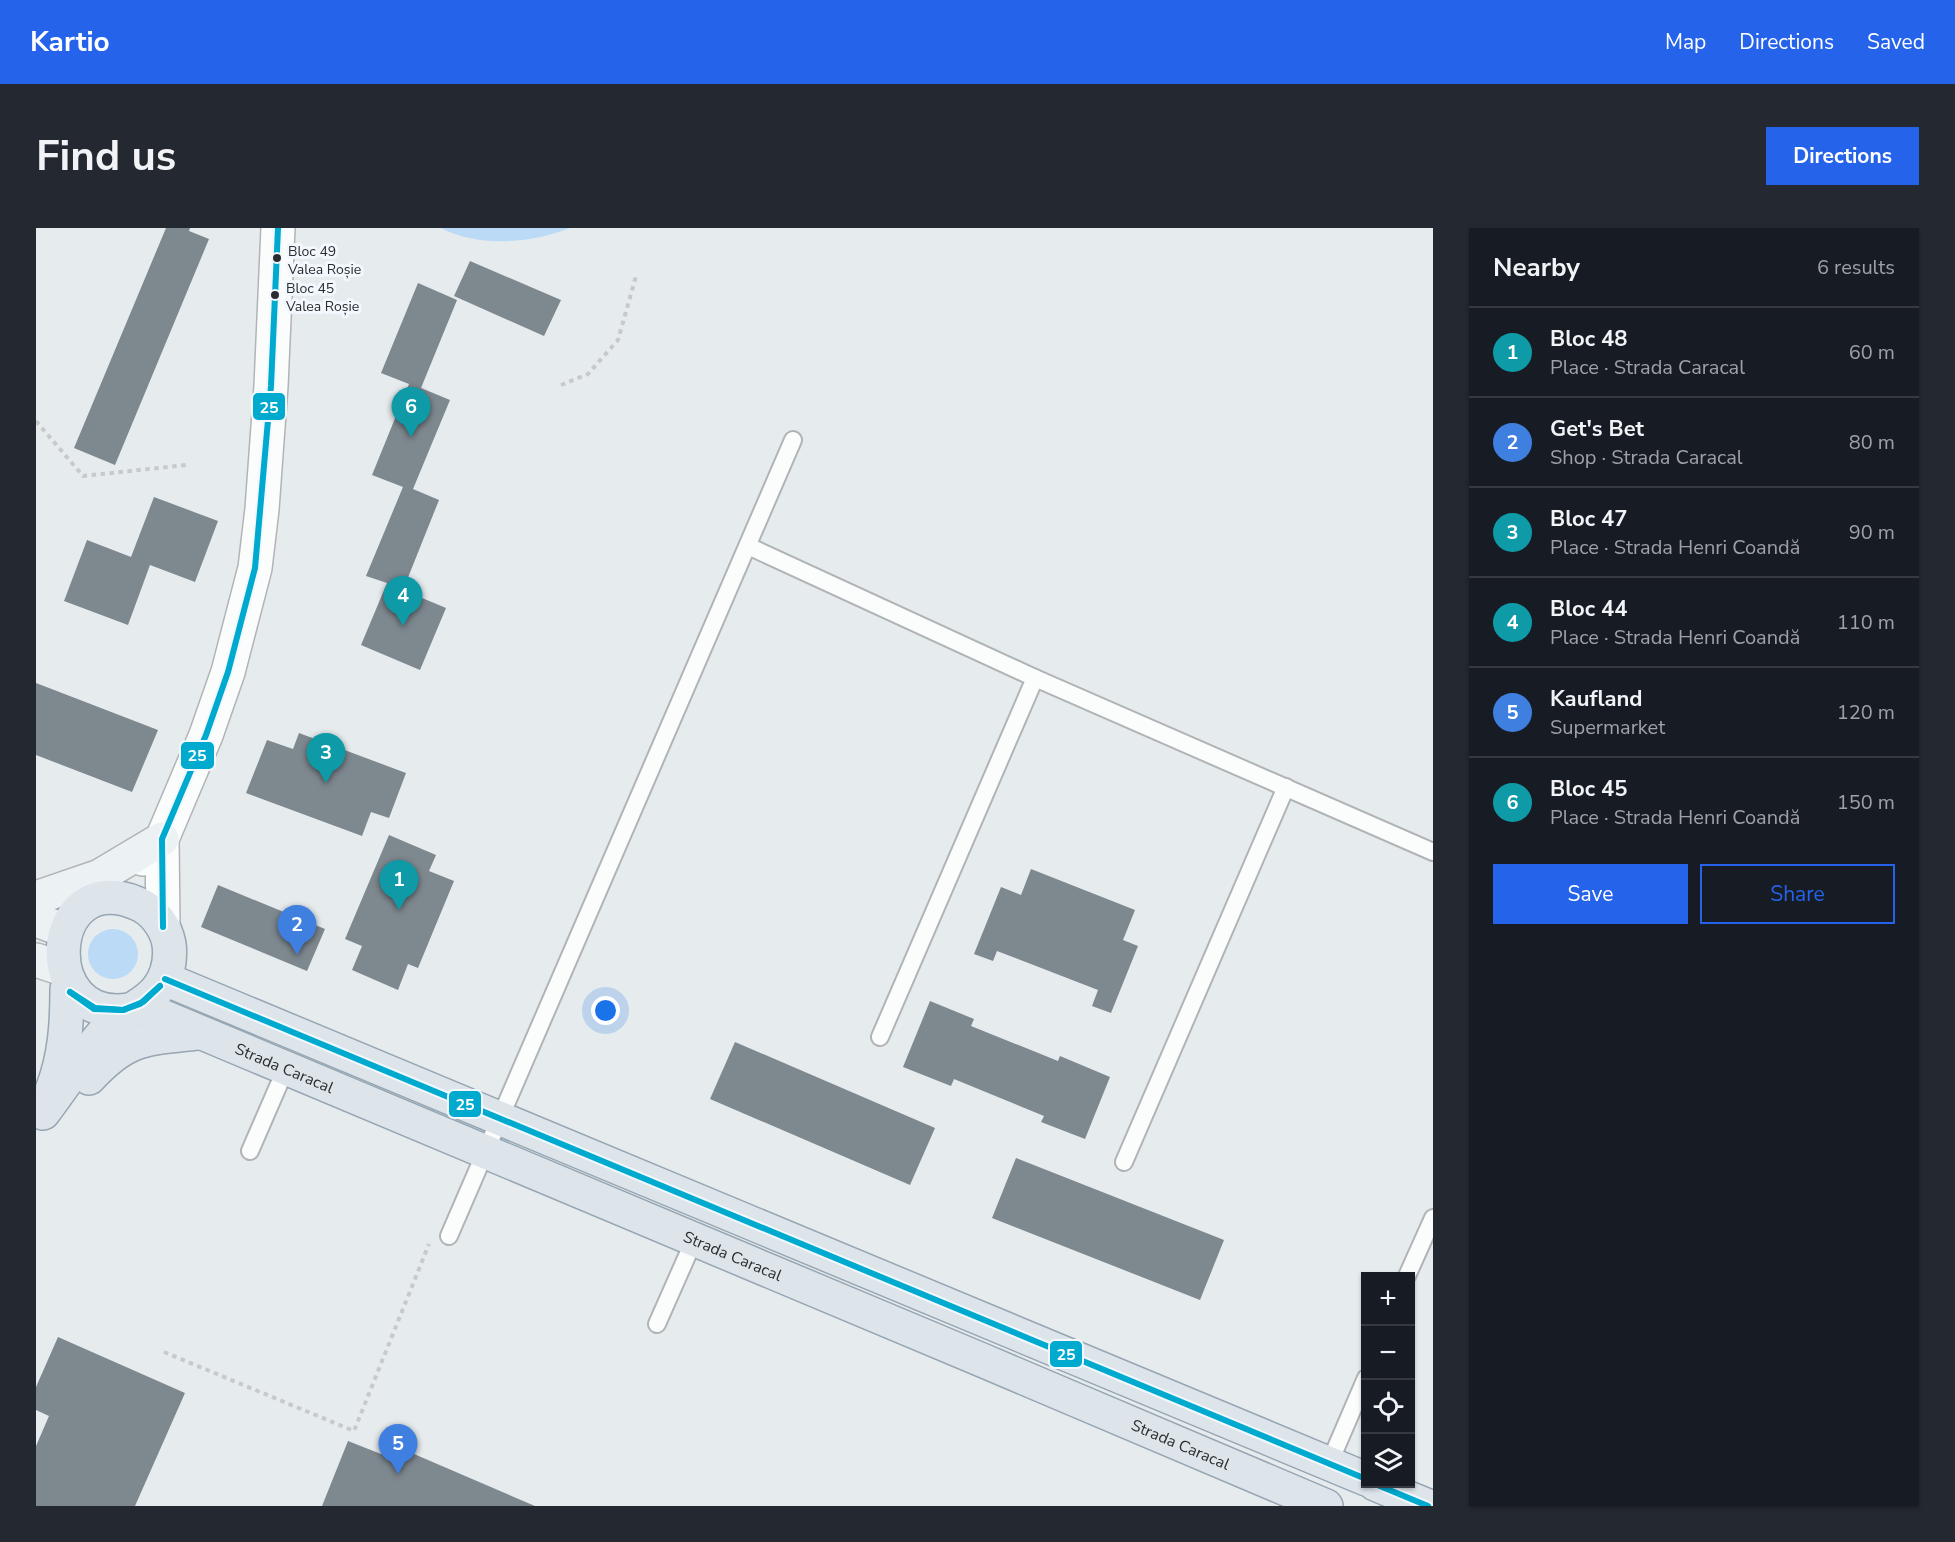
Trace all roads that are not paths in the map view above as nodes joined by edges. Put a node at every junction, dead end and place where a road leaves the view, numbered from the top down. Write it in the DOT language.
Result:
graph roads {
  1 [pos="278,228"];
  2 [pos="793,440"];
  3 [pos="748,546"];
  4 [pos="1035,678"];
  5 [pos="1286,787"];
  6 [pos="162,839"];
  7 [pos="1433,852"];
  8 [pos="107,897"];
  9 [pos="36,898"];
  10 [pos="49,925"];
  11 [pos="163,927"];
  12 [pos="53,972"];
  13 [pos="165,979"];
  14 [pos="133,1008"];
  15 [pos="200,1033"];
  16 [pos="880,1037"];
  17 [pos="286,1068"];
  18 [pos="501,1118"];
  19 [pos="38,1124"];
  20 [pos="250,1151"];
  21 [pos="486,1153"];
  22 [pos="1124,1162"];
  23 [pos="1433,1218"];
  24 [pos="449,1236"];
  25 [pos="695,1238"];
  26 [pos="1409,1272"];
  27 [pos="657,1324"];
  28 [pos="1364,1380"];
  29 [pos="1329,1464"];
  30 [pos="1361,1477"];
  31 [pos="1385,1488"];
  32 [pos="1326,1506"];
  33 [pos="1428,1506"];
  1 -- 6 [label="street"];
  2 -- 3 [label="lane"];
  3 -- 4 [label="lane"];
  3 -- 18 [label="lane"];
  4 -- 5 [label="lane"];
  4 -- 16 [label="lane"];
  5 -- 7 [label="lane"];
  5 -- 22 [label="lane"];
  6 -- 8 [label="street"];
  6 -- 9 [label="main road"];
  6 -- 11 [label="street"];
  8 -- 10 [label="main road"];
  8 -- 11 [label="main road"];
  10 -- 12 [label="main road"];
  11 -- 13 [label="main road"];
  12 -- 14 [label="main road"];
  12 -- 19 [label="main road"];
  13 -- 14 [label="main road"];
  13 -- 18 [label="main road"];
  14 -- 15 [label="main road, Strada Caracal"];
  14 -- 19 [label="main road"];
  15 -- 17 [label="main road, Strada Caracal"];
  15 -- 19 [label="main road"];
  17 -- 20 [label="lane"];
  17 -- 21 [label="main road, Strada Caracal"];
  18 -- 21 [label="lane"];
  18 -- 29 [label="main road"];
  21 -- 24 [label="lane"];
  21 -- 25 [label="main road, Strada Caracal"];
  23 -- 26 [label="lane"];
  25 -- 27 [label="lane"];
  25 -- 32 [label="main road, Strada Caracal"];
  28 -- 29 [label="lane"];
  29 -- 30 [label="main road"];
  31 -- 33 [label="main road"];
}
